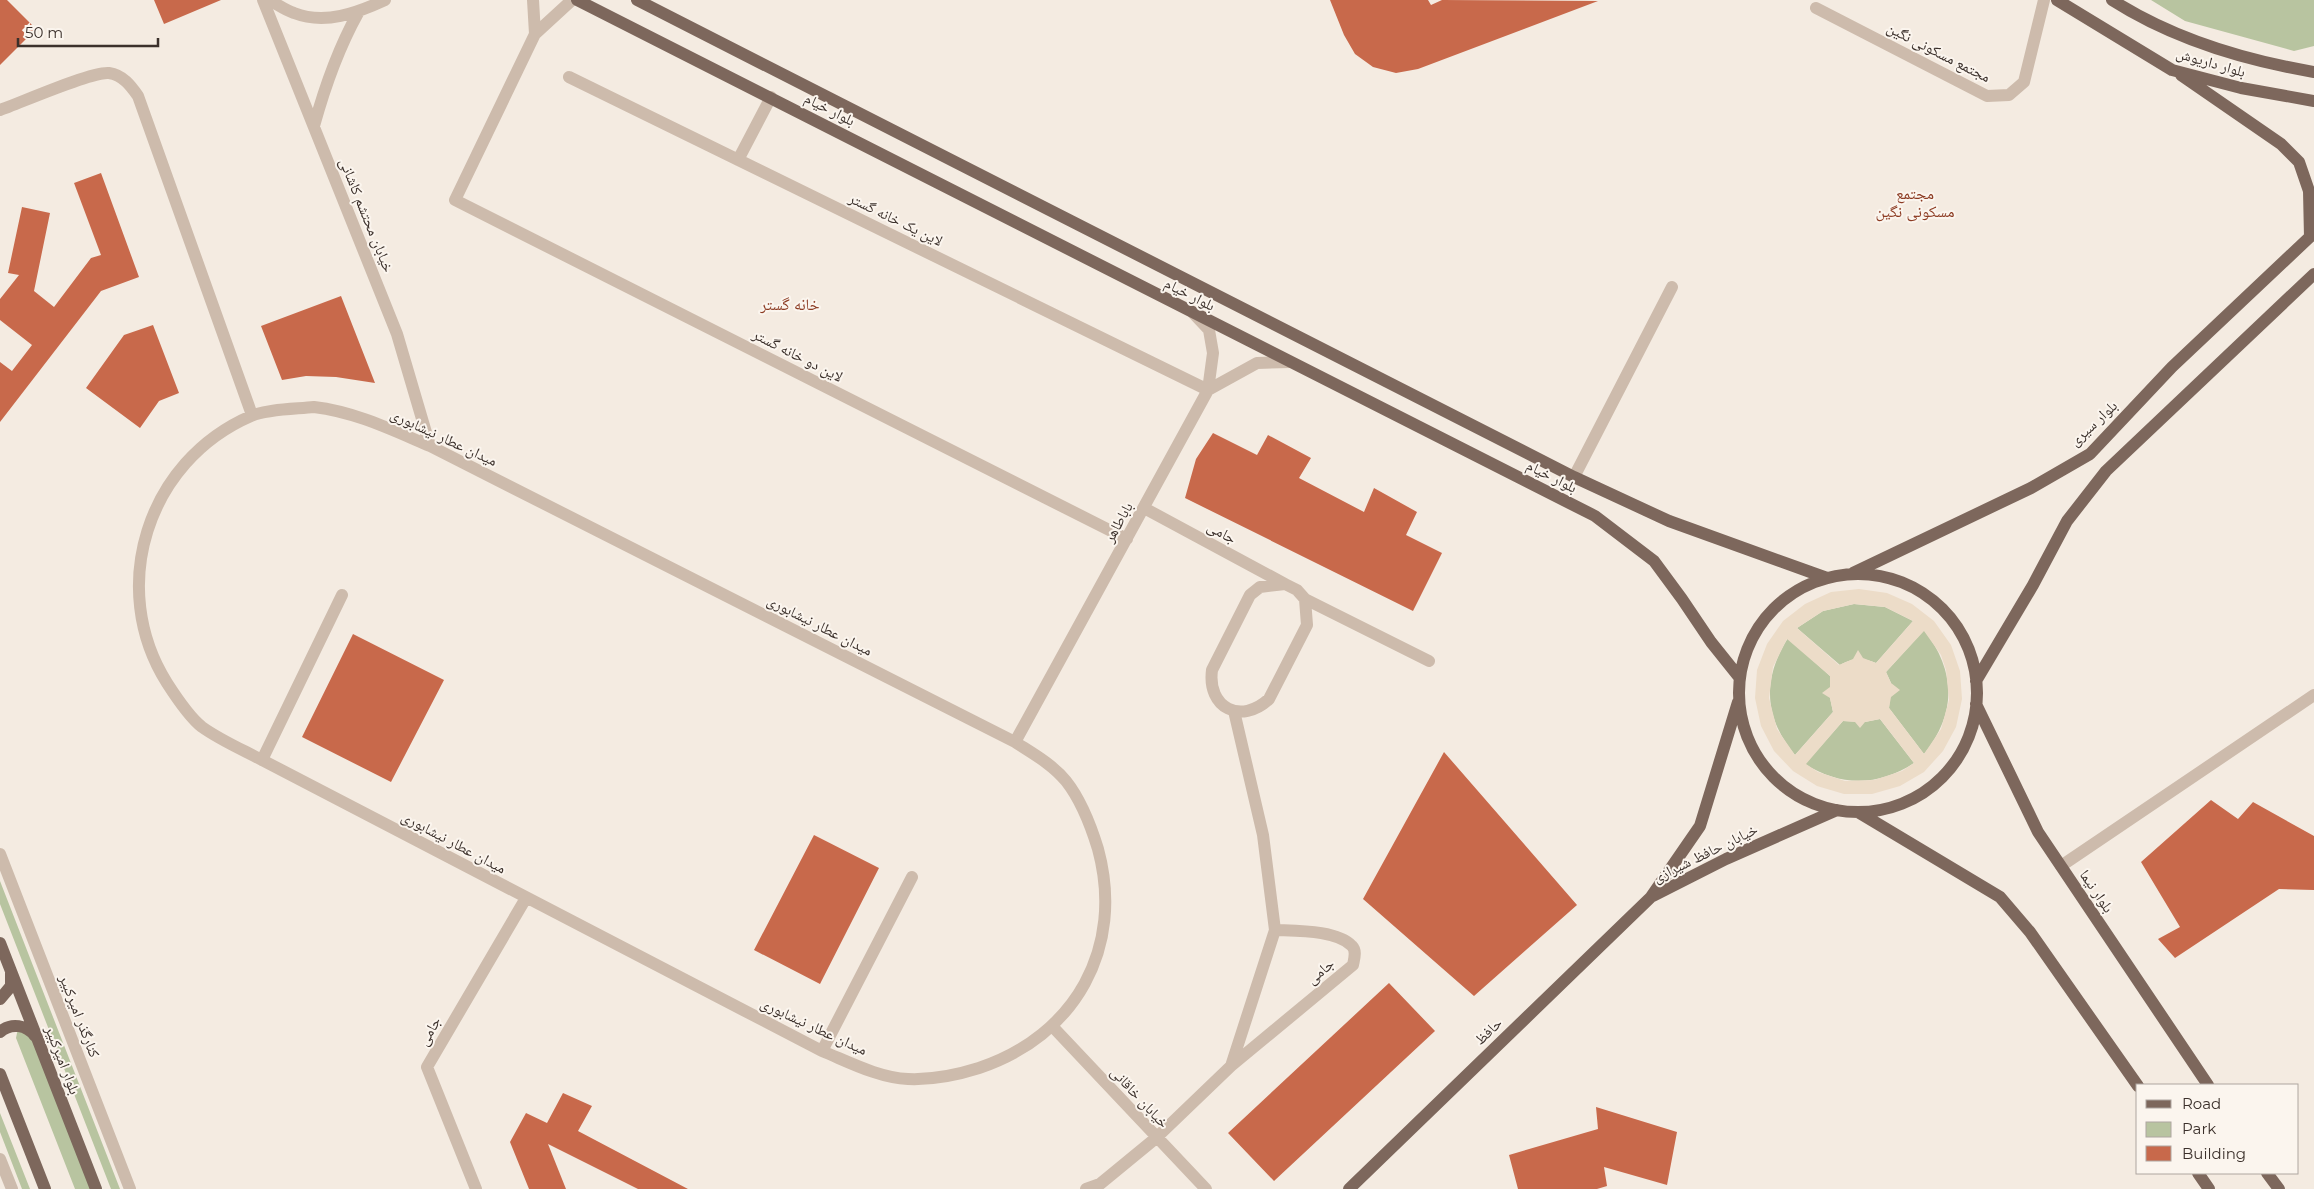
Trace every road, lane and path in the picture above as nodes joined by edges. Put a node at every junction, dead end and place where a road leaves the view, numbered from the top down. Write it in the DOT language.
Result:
graph roads {
  1 [pos="263,0"];
  2 [pos="269,0"];
  3 [pos="385,0"];
  4 [pos="533,0"];
  5 [pos="572,0"];
  6 [pos="577,0"];
  7 [pos="637,0"];
  8 [pos="2044,0"];
  9 [pos="2057,0"];
  10 [pos="2112,0"];
  11 [pos="1816,8"];
  12 [pos="358,13"];
  13 [pos="535,34"];
  14 [pos="2172,70"];
  15 [pos="2314,72"];
  16 [pos="569,77"];
  17 [pos="771,97"];
  18 [pos="2314,101"];
  19 [pos="0,110"];
  20 [pos="314,126"];
  21 [pos="738,160"];
  22 [pos="2312,235"];
  23 [pos="2314,274"];
  24 [pos="1672,286"];
  25 [pos="1193,313"];
  26 [pos="1290,362"];
  27 [pos="1208,390"];
  28 [pos="252,416"];
  29 [pos="430,446"];
  30 [pos="1574,477"];
  31 [pos="1144,508"];
  32 [pos="1127,539"];
  33 [pos="1850,574"];
  34 [pos="1827,578"];
  35 [pos="1286,584"];
  36 [pos="342,595"];
  37 [pos="1305,600"];
  38 [pos="1429,661"];
  39 [pos="1740,677"];
  40 [pos="1976,681"];
  41 [pos="2314,695"];
  42 [pos="1739,700"];
  43 [pos="1976,704"];
  44 [pos="1234,711"];
  45 [pos="1014,742"];
  46 [pos="262,760"];
  47 [pos="1836,810"];
  48 [pos="1858,812"];
  49 [pos="0,854"];
  50 [pos="2061,866"];
  51 [pos="912,878"];
  52 [pos="1651,897"];
  53 [pos="526,898"];
  54 [pos="1276,930"];
  55 [pos="0,943"];
  56 [pos="10,970"];
  57 [pos="0,998"];
  58 [pos="1052,1026"];
  59 [pos="0,1032"];
  60 [pos="38,1040"];
  61 [pos="822,1051"];
  62 [pos="1231,1066"];
  63 [pos="0,1074"];
  64 [pos="2137,1084"];
  65 [pos="2207,1084"];
  66 [pos="1156,1138"];
  67 [pos="0,1159"];
  68 [pos="2199,1174"];
  69 [pos="2268,1174"];
  70 [pos="12,1189"];
  71 [pos="44,1189"];
  72 [pos="96,1189"];
  73 [pos="130,1189"];
  74 [pos="476,1189"];
  75 [pos="1086,1189"];
  76 [pos="1206,1189"];
  77 [pos="1349,1189"];
  78 [pos="2209,1189"];
  79 [pos="2279,1189"];
  1 -- 20 [label="street, خیابان محتشم کاشانی"];
  2 -- 12 [label="street"];
  3 -- 12 [label="street"];
  4 -- 13 [label="street"];
  5 -- 13 [label="street"];
  6 -- 17 [label="main road, بلوار خیام"];
  7 -- 30 [label="main road, بلوار خیام"];
  8 -- 11 [label="street, مجتمع مسکونی نگین"];
  9 -- 14 [label="main road, بلوار داریوش"];
  10 -- 15 [label="main road, بلوار داریوش"];
  12 -- 20 [label="street"];
  13 -- 32 [label="street, لاین دو خانه گستر"];
  14 -- 18 [label="main road, بلوار داریوش"];
  14 -- 22 [label="main road"];
  16 -- 21 [label="street, لاین یک خانه گستر"];
  17 -- 21 [label="street"];
  17 -- 25 [label="main road, بلوار خیام"];
  19 -- 28 [label="street"];
  20 -- 29 [label="street, خیابان محتشم کاشانی"];
  21 -- 27 [label="street, لاین یک خانه گستر"];
  22 -- 33 [label="main road, بلوار سیری"];
  23 -- 40 [label="main road"];
  24 -- 30 [label="street"];
  25 -- 26 [label="main road, بلوار خیام"];
  25 -- 27 [label="street, باباطاهر"];
  26 -- 27 [label="street"];
  26 -- 39 [label="main road, بلوار خیام"];
  27 -- 31 [label="street, باباطاهر"];
  28 -- 29 [label="street, میدان عطار نیشابوری"];
  28 -- 46 [label="street, میدان عطار نیشابوری"];
  29 -- 45 [label="street, میدان عطار نیشابوری"];
  30 -- 34 [label="main road, بلوار خیام"];
  31 -- 32 [label="street, باباطاهر"];
  31 -- 35 [label="street, جامی"];
  32 -- 45 [label="street, باباطاهر"];
  33 -- 34 [label="main road"];
  33 -- 40 [label="main road"];
  34 -- 39 [label="main road"];
  35 -- 37 [label="street, جامی"];
  35 -- 44 [label="street"];
  36 -- 46 [label="street"];
  37 -- 38 [label="street, جامی"];
  37 -- 44 [label="street"];
  39 -- 42 [label="main road"];
  40 -- 43 [label="main road"];
  41 -- 50 [label="street"];
  42 -- 47 [label="main road"];
  42 -- 52 [label="main road, خیابان حافظ شیرازی"];
  43 -- 48 [label="main road"];
  43 -- 50 [label="main road, بلوار نیما"];
  44 -- 54 [label="street, جامی"];
  45 -- 58 [label="street, میدان عطار نیشابوری"];
  46 -- 53 [label="street, میدان عطار نیشابوری"];
  47 -- 48 [label="main road"];
  47 -- 52 [label="main road, خیابان حافظ شیرازی"];
  48 -- 64 [label="main road"];
  49 -- 73 [label="street, کنارگذر امیرکبیر"];
  50 -- 65 [label="main road, بلوار نیما"];
  51 -- 61 [label="street"];
  52 -- 77 [label="main road, حافظ"];
  53 -- 61 [label="street, میدان عطار نیشابوری"];
  53 -- 74 [label="street, جامی"];
  54 -- 62 [label="street, جامی"];
  54 -- 62 [label="street, جامی"];
  55 -- 56 [label="main road, بلوار امیرکبیر"];
  56 -- 57 [label="main road"];
  56 -- 60 [label="main road, بلوار امیرکبیر"];
  58 -- 61 [label="street, میدان عطار نیشابوری"];
  58 -- 66 [label="street, خیابان خاقانی"];
  59 -- 60 [label="main road"];
  60 -- 72 [label="main road, بلوار امیرکبیر"];
  62 -- 66 [label="street, جامی"];
  63 -- 71 [label="main road"];
  66 -- 75 [label="street, جامی"];
  66 -- 76 [label="street, خیابان خاقانی"];
  67 -- 70 [label="street"];
  68 -- 78 [label="main road"];
  69 -- 79 [label="main road"];
}
